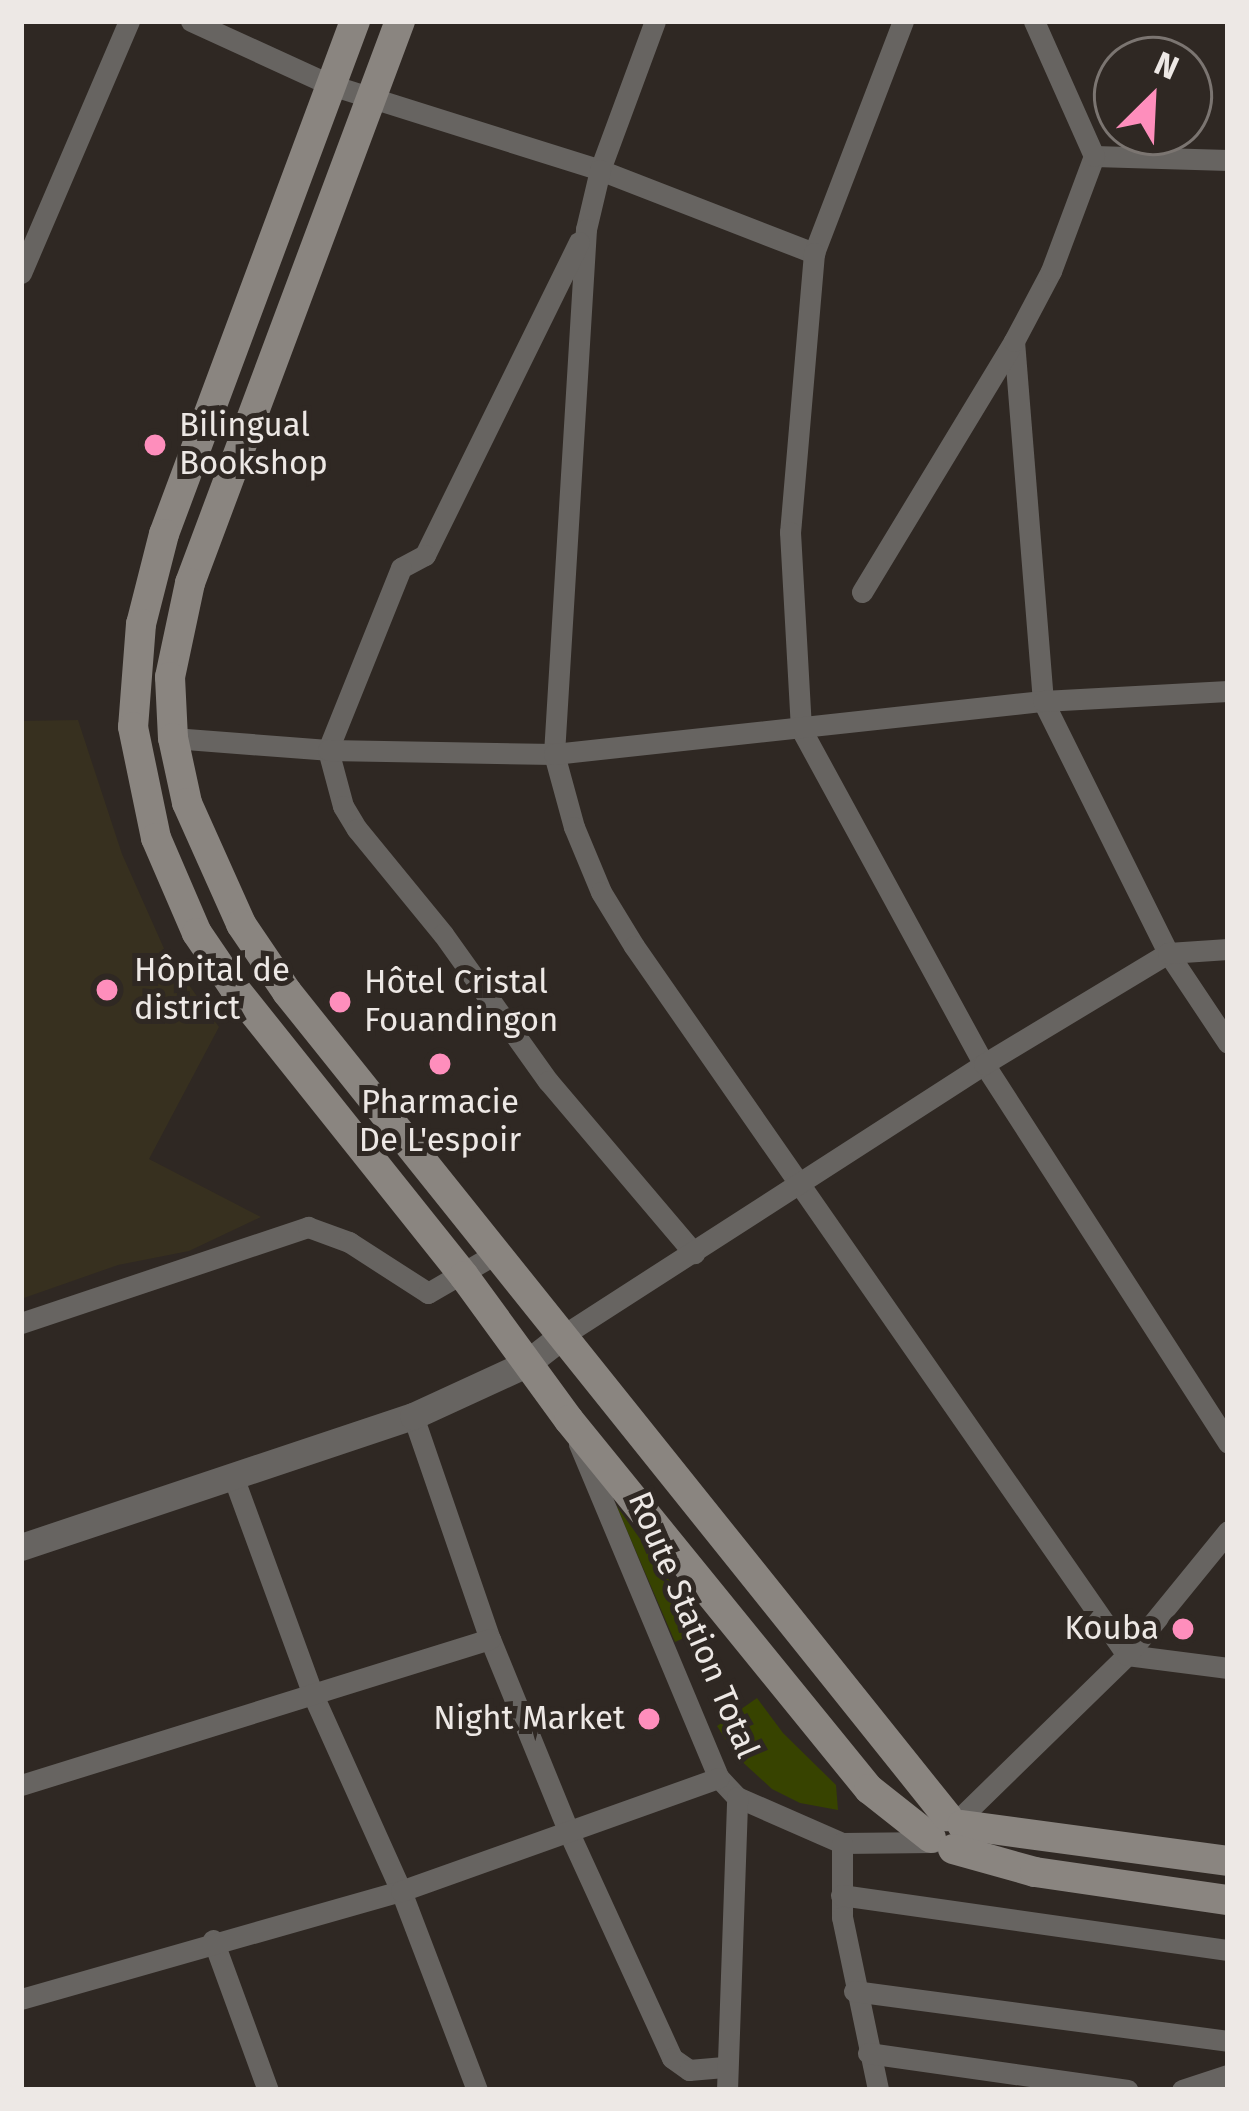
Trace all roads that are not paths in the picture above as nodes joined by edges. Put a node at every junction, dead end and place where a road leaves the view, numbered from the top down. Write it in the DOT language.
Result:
graph roads {
  1 [pos="129,21"];
  2 [pos="191,21"];
  3 [pos="355,21"];
  4 [pos="400,21"];
  5 [pos="655,21"];
  6 [pos="903,21"];
  7 [pos="1034,21"];
  8 [pos="331,85"];
  9 [pos="373,98"];
  10 [pos="1094,157"];
  11 [pos="1228,160"];
  12 [pos="600,170"];
  13 [pos="586,229"];
  14 [pos="814,253"];
  15 [pos="21,273"];
  16 [pos="1014,341"];
  17 [pos="862,592"];
  18 [pos="134,674"];
  19 [pos="170,677"];
  20 [pos="1228,692"];
  21 [pos="1043,700"];
  22 [pos="801,729"];
  23 [pos="173,739"];
  24 [pos="328,750"];
  25 [pos="554,754"];
  26 [pos="1228,949"];
  27 [pos="1168,952"];
  28 [pos="1228,1042"];
  29 [pos="984,1064"];
  30 [pos="800,1186"];
  31 [pos="497,1253"];
  32 [pos="694,1253"];
  33 [pos="464,1276"];
  34 [pos="21,1323"];
  35 [pos="562,1336"];
  36 [pos="526,1364"];
  37 [pos="413,1416"];
  38 [pos="569,1420"];
  39 [pos="1228,1443"];
  40 [pos="234,1479"];
  41 [pos="1228,1531"];
  42 [pos="21,1546"];
  43 [pos="490,1639"];
  44 [pos="1127,1655"];
  45 [pos="1228,1668"];
  46 [pos="313,1695"];
  47 [pos="719,1778"];
  48 [pos="21,1785"];
  49 [pos="737,1797"];
  50 [pos="947,1832"];
  51 [pos="570,1834"];
  52 [pos="842,1843"];
  53 [pos="1228,1861"];
  54 [pos="401,1892"];
  55 [pos="841,1895"];
  56 [pos="1228,1900"];
  57 [pos="213,1940"];
  58 [pos="1228,1950"];
  59 [pos="854,1991"];
  60 [pos="21,1999"];
  61 [pos="1228,2041"];
  62 [pos="868,2053"];
  63 [pos="1228,2075"];
  64 [pos="727,2079"];
  65 [pos="268,2090"];
  66 [pos="477,2090"];
  67 [pos="878,2090"];
  68 [pos="1127,2090"];
  69 [pos="1182,2090"];
  1 -- 15 [label="street"];
  2 -- 8 [label="street"];
  3 -- 8 [label="main road"];
  4 -- 9 [label="main road"];
  5 -- 12 [label="street"];
  6 -- 14 [label="street"];
  7 -- 10 [label="street"];
  8 -- 9 [label="street"];
  8 -- 18 [label="main road"];
  9 -- 12 [label="street"];
  9 -- 19 [label="main road"];
  10 -- 11 [label="street"];
  10 -- 16 [label="street"];
  12 -- 13 [label="street"];
  12 -- 14 [label="street"];
  13 -- 24 [label="street"];
  13 -- 25 [label="street"];
  14 -- 22 [label="street"];
  16 -- 17 [label="street"];
  16 -- 21 [label="street"];
  18 -- 19 [label="street"];
  18 -- 33 [label="main road"];
  19 -- 23 [label="main road"];
  20 -- 21 [label="street"];
  21 -- 22 [label="street"];
  21 -- 27 [label="street"];
  22 -- 25 [label="street"];
  22 -- 29 [label="street"];
  23 -- 24 [label="street"];
  23 -- 31 [label="main road"];
  24 -- 25 [label="street"];
  24 -- 32 [label="street"];
  25 -- 30 [label="street"];
  26 -- 27 [label="street"];
  27 -- 28 [label="street"];
  27 -- 29 [label="street"];
  29 -- 30 [label="street"];
  29 -- 39 [label="street"];
  30 -- 32 [label="street"];
  30 -- 44 [label="street"];
  31 -- 33 [label="street"];
  31 -- 35 [label="main road"];
  32 -- 35 [label="street"];
  33 -- 34 [label="street"];
  33 -- 36 [label="main road"];
  35 -- 36 [label="street"];
  35 -- 50 [label="main road"];
  36 -- 37 [label="street"];
  36 -- 38 [label="main road"];
  37 -- 40 [label="street"];
  37 -- 43 [label="street"];
  38 -- 47 [label="street, Route Station Total"];
  38 -- 50 [label="main road"];
  40 -- 42 [label="street"];
  40 -- 46 [label="street"];
  41 -- 44 [label="street"];
  43 -- 46 [label="street"];
  43 -- 51 [label="street"];
  44 -- 45 [label="street"];
  44 -- 50 [label="street"];
  46 -- 48 [label="street"];
  46 -- 54 [label="street"];
  47 -- 49 [label="street, Route Station Total"];
  47 -- 51 [label="street"];
  49 -- 52 [label="street, Route Station Total"];
  49 -- 64 [label="street"];
  50 -- 52 [label="street, Route Station Total"];
  50 -- 53 [label="main road"];
  50 -- 56 [label="main road"];
  51 -- 54 [label="street"];
  51 -- 64 [label="street"];
  52 -- 55 [label="street"];
  54 -- 57 [label="street"];
  54 -- 66 [label="street"];
  55 -- 58 [label="street"];
  55 -- 59 [label="street"];
  57 -- 60 [label="street"];
  57 -- 65 [label="street"];
  59 -- 61 [label="street"];
  59 -- 62 [label="street"];
  62 -- 67 [label="street"];
  62 -- 68 [label="street"];
  63 -- 69 [label="street"];
}
